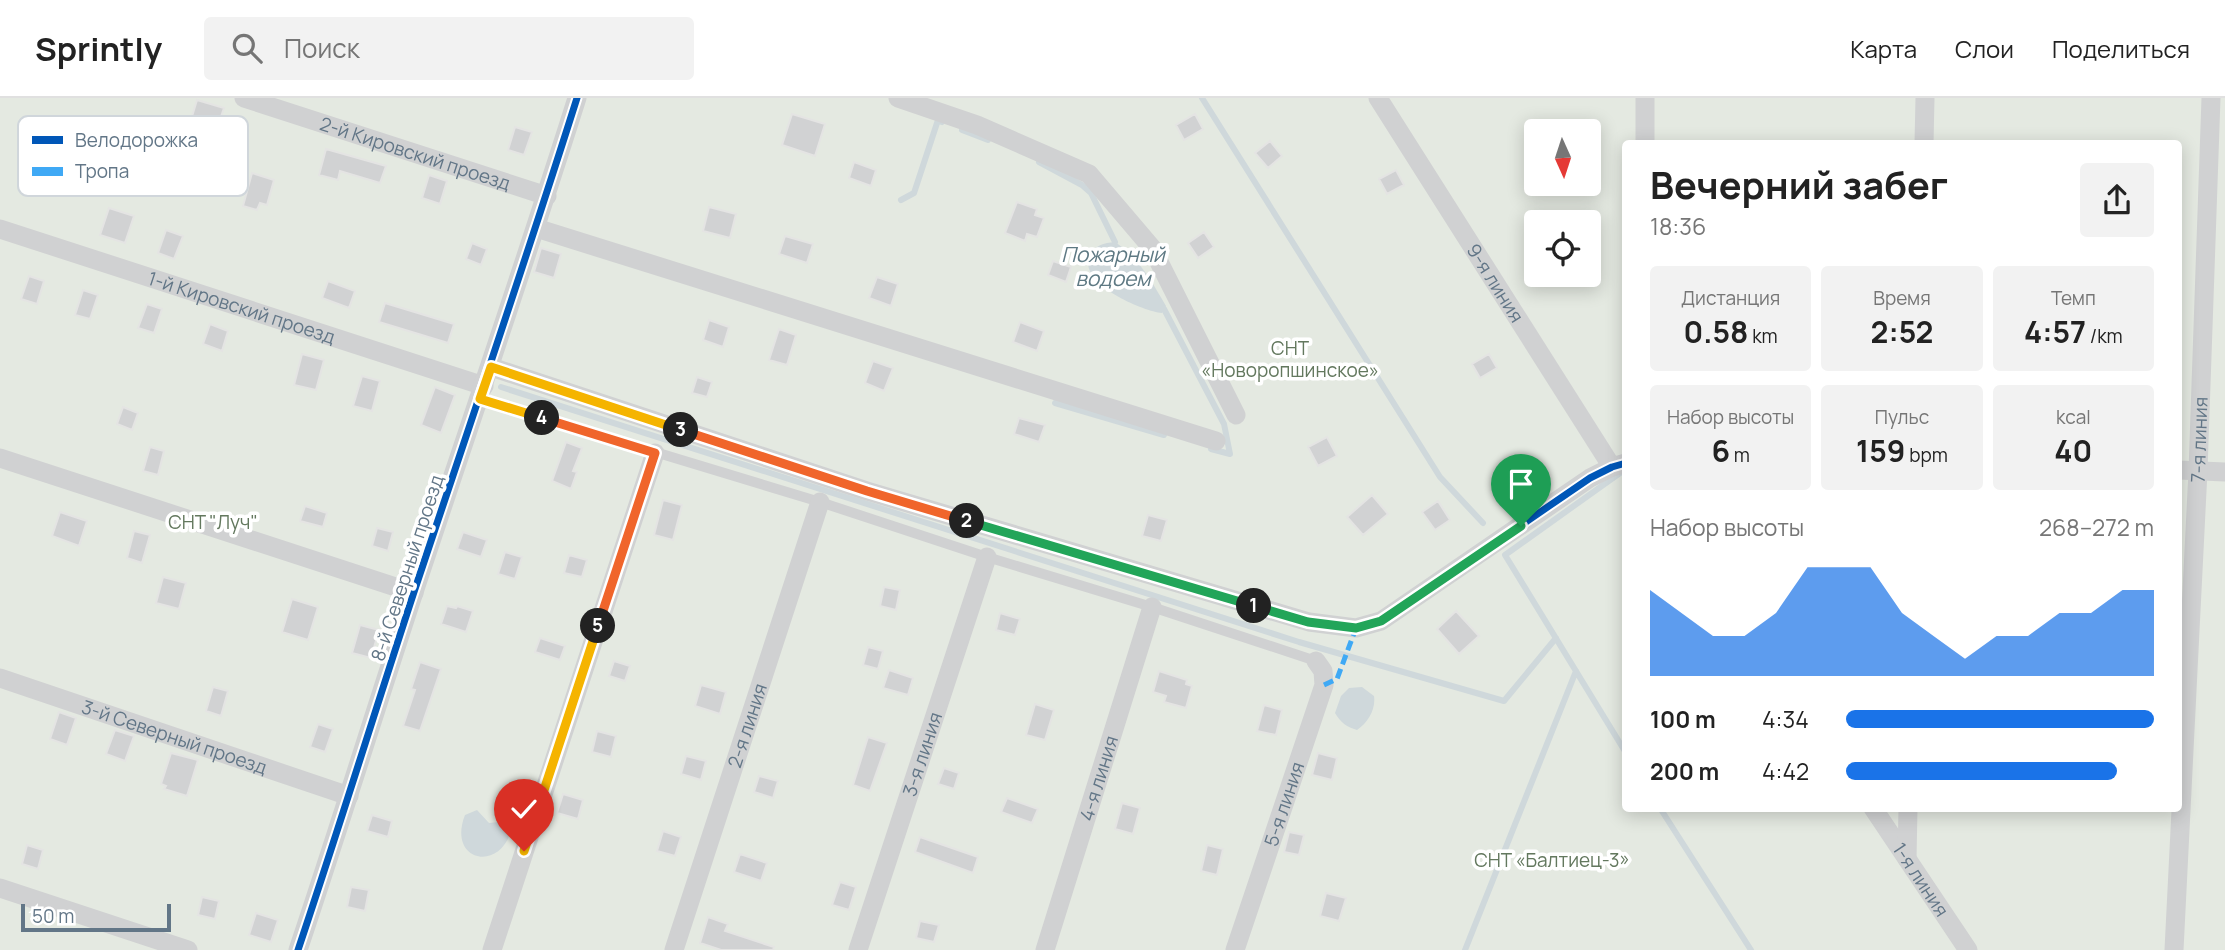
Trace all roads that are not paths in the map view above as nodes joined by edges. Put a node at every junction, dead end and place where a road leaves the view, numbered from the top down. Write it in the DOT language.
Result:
graph roads {
  1 [pos="244,98"];
  2 [pos="578,98"];
  3 [pos="898,98"];
  4 [pos="1378,98"];
  5 [pos="1645,98"];
  6 [pos="1925,98"];
  7 [pos="2211,98"];
  8 [pos="1645,140"];
  9 [pos="1924,140"];
  10 [pos="547,196"];
  11 [pos="537,228"];
  12 [pos="0,229"];
  13 [pos="485,384"];
  14 [pos="1237,415"];
  15 [pos="1216,441"];
  16 [pos="655,453"];
  17 [pos="0,458"];
  18 [pos="1619,465"];
  19 [pos="2188,471"];
  20 [pos="2225,472"];
  21 [pos="820,502"];
  22 [pos="987,557"];
  23 [pos="414,593"];
  24 [pos="1152,607"];
  25 [pos="1317,660"];
  26 [pos="2182,676"];
  27 [pos="0,678"];
  28 [pos="349,796"];
  29 [pos="1877,812"];
  30 [pos="1908,812"];
  31 [pos="2178,812"];
  32 [pos="1907,859"];
  33 [pos="0,888"];
  34 [pos="188,950"];
  35 [pos="298,950"];
  36 [pos="492,950"];
  37 [pos="674,950"];
  38 [pos="859,950"];
  39 [pos="1045,950"];
  40 [pos="1235,950"];
  41 [pos="1968,950"];
  42 [pos="2174,950"];
  1 -- 10 [label="street, 2-й Кировский проезд"];
  2 -- 10 [label="street, 8-й Северный проезд"];
  3 -- 14 [label="street"];
  4 -- 18 [label="street, 9-я линия"];
  5 -- 8 [label="street"];
  6 -- 9 [label="street"];
  7 -- 19 [label="street, 7-я линия"];
  10 -- 11 [label="street, 8-й Северный проезд"];
  11 -- 13 [label="street, 8-й Северный проезд"];
  11 -- 15 [label="street"];
  12 -- 13 [label="street, 1-й Кировский проезд"];
  13 -- 16 [label="lane"];
  13 -- 18 [label="street, 1-й Кировский проезд"];
  13 -- 23 [label="street, 8-й Северный проезд"];
  16 -- 21 [label="lane"];
  16 -- 36 [label="street"];
  17 -- 23 [label="street"];
  19 -- 20 [label="street"];
  19 -- 26 [label="street, 7-я линия"];
  21 -- 22 [label="lane"];
  21 -- 37 [label="street, 2-я линия"];
  22 -- 24 [label="lane"];
  22 -- 38 [label="street, 3-я линия"];
  23 -- 28 [label="street, 8-й Северный проезд"];
  24 -- 25 [label="lane"];
  24 -- 39 [label="street, 4-я линия"];
  25 -- 40 [label="street, 5-я линия"];
  27 -- 28 [label="street, 3-й Северный проезд"];
  28 -- 35 [label="street, 8-й Северный проезд"];
  29 -- 32 [label="street, 1-я линия"];
  30 -- 32 [label="street"];
  31 -- 42 [label="street, 7-я линия"];
  32 -- 41 [label="street, 1-я линия"];
  33 -- 34 [label="street"];
}
